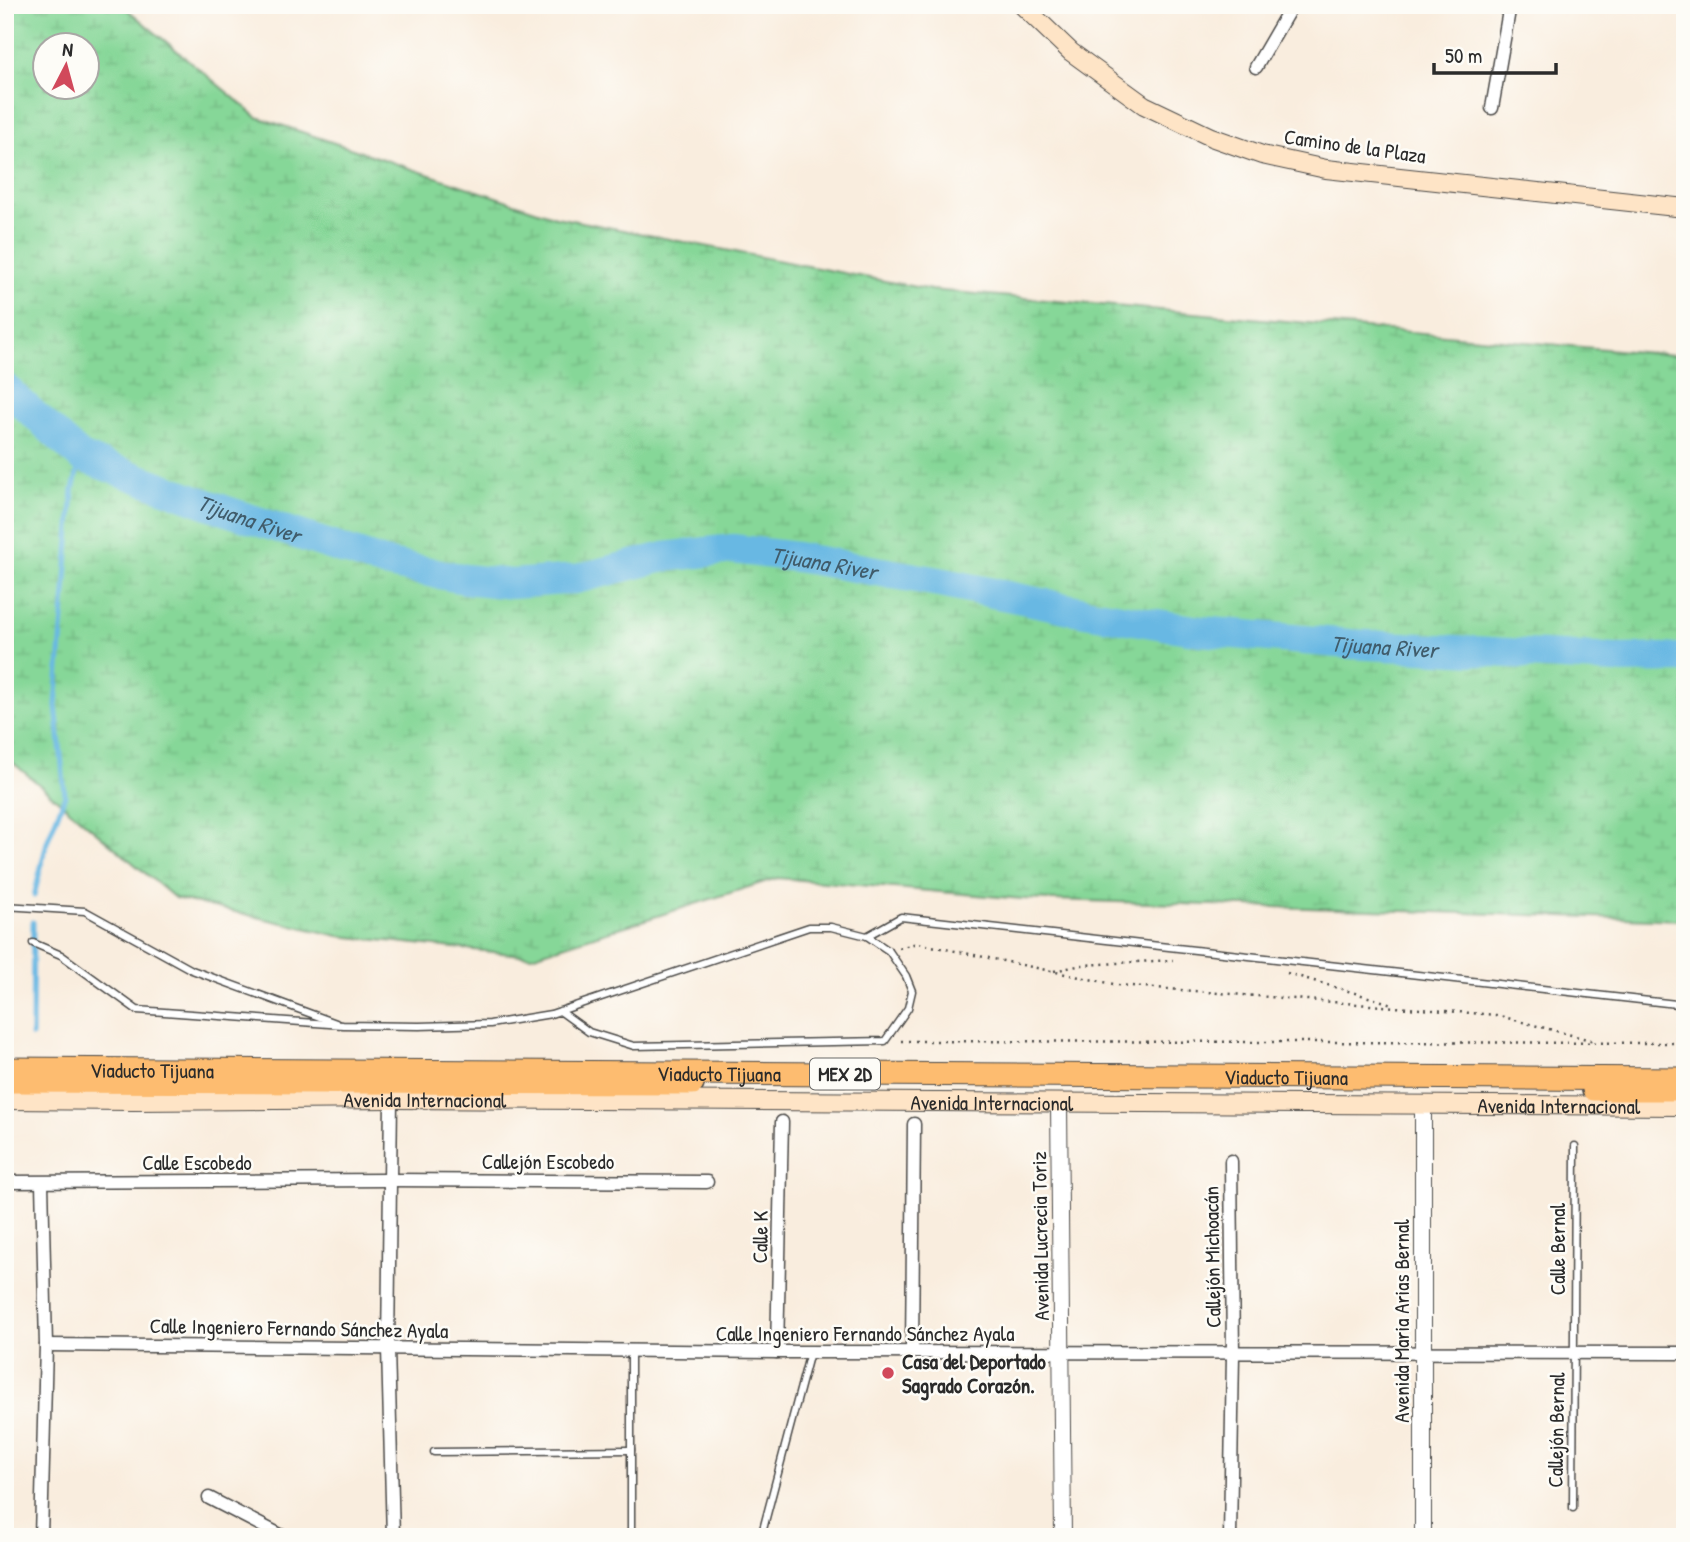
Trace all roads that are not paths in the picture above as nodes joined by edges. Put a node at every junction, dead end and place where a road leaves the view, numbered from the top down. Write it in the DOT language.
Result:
graph roads {
  1 [pos="1021,5"];
  2 [pos="1292,5"];
  3 [pos="1510,5"];
  4 [pos="1256,67"];
  5 [pos="1492,108"];
  6 [pos="1685,208"];
  7 [pos="5,906"];
  8 [pos="867,936"];
  9 [pos="33,943"];
  10 [pos="1685,1006"];
  11 [pos="560,1011"];
  12 [pos="343,1025"];
  13 [pos="5,1062"];
  14 [pos="5,1069"];
  15 [pos="1685,1070"];
  16 [pos="5,1076"];
  17 [pos="1685,1079"];
  18 [pos="5,1082"];
  19 [pos="1685,1088"];
  20 [pos="391,1099"];
  21 [pos="5,1100"];
  22 [pos="1059,1103"];
  23 [pos="1423,1105"];
  24 [pos="1685,1106"];
  25 [pos="782,1122"];
  26 [pos="914,1124"];
  27 [pos="1575,1146"];
  28 [pos="1231,1161"];
  29 [pos="389,1180"];
  30 [pos="5,1182"];
  31 [pos="42,1182"];
  32 [pos="707,1182"];
  33 [pos="46,1345"];
  34 [pos="388,1348"];
  35 [pos="631,1351"];
  36 [pos="776,1352"];
  37 [pos="810,1352"];
  38 [pos="912,1352"];
  39 [pos="1422,1352"];
  40 [pos="1063,1353"];
  41 [pos="1233,1353"];
  42 [pos="1575,1353"];
  43 [pos="1685,1353"];
  44 [pos="631,1450"];
  45 [pos="434,1452"];
  46 [pos="209,1498"];
  47 [pos="1573,1508"];
  48 [pos="41,1537"];
  49 [pos="284,1537"];
  50 [pos="393,1537"];
  51 [pos="631,1537"];
  52 [pos="761,1537"];
  53 [pos="1063,1537"];
  54 [pos="1230,1537"];
  55 [pos="1423,1537"];
  1 -- 6 [label="main road, Camino de la Plaza"];
  2 -- 4 [label="street"];
  3 -- 5 [label="street"];
  7 -- 12 [label="lane"];
  8 -- 10 [label="lane"];
  8 -- 11 [label="lane"];
  8 -- 11 [label="lane"];
  9 -- 12 [label="lane"];
  11 -- 12 [label="lane"];
  13 -- 15 [label="highway, Avenida Internacional"];
  14 -- 17 [label="highway, Viaducto Tijuana / MEX 2D"];
  16 -- 19 [label="highway, Viaducto Tijuana / MEX 2D"];
  18 -- 19 [label="highway, Avenida Internacional"];
  20 -- 21 [label="main road, Avenida Internacional"];
  20 -- 22 [label="main road, Avenida Internacional"];
  20 -- 29 [label="street"];
  22 -- 23 [label="main road, Avenida Internacional"];
  22 -- 40 [label="street, Avenida Lucrecia Toriz"];
  23 -- 24 [label="main road, Avenida Internacional"];
  23 -- 39 [label="street, Avenida Maria Arias Bernal"];
  25 -- 36 [label="street, Calle K"];
  26 -- 38 [label="street"];
  27 -- 42 [label="lane, Calle Bernal"];
  28 -- 41 [label="street, Callejón Michoacán"];
  29 -- 31 [label="street, Calle Escobedo"];
  29 -- 32 [label="street, Callejón Escobedo"];
  29 -- 34 [label="street"];
  30 -- 31 [label="street, Calle Escobedo"];
  31 -- 33 [label="street"];
  33 -- 34 [label="street, Calle Ingeniero Fernando Sánchez Ayala"];
  33 -- 48 [label="street"];
  34 -- 35 [label="street, Calle Ingeniero Fernando Sánchez Ayala"];
  34 -- 50 [label="street"];
  35 -- 36 [label="street, Calle Ingeniero Fernando Sánchez Ayala"];
  35 -- 44 [label="lane"];
  36 -- 37 [label="street, Calle Ingeniero Fernando Sánchez Ayala"];
  37 -- 38 [label="street, Calle Ingeniero Fernando Sánchez Ayala"];
  37 -- 52 [label="lane"];
  38 -- 40 [label="street, Calle Ingeniero Fernando Sánchez Ayala"];
  39 -- 41 [label="street, Calle Ingeniero Fernando Sánchez Ayala"];
  39 -- 42 [label="street, Calle Ingeniero Fernando Sánchez Ayala"];
  39 -- 55 [label="street, Avenida Maria Arias Bernal"];
  40 -- 41 [label="street, Calle Ingeniero Fernando Sánchez Ayala"];
  40 -- 53 [label="street, Avenida Lucrecia Toriz"];
  41 -- 54 [label="street, Callejón Michoacán"];
  42 -- 43 [label="street, Calle Ingeniero Fernando Sánchez Ayala"];
  42 -- 47 [label="lane, Callejón Bernal"];
  44 -- 45 [label="lane"];
  44 -- 51 [label="lane"];
  46 -- 49 [label="street"];
}
